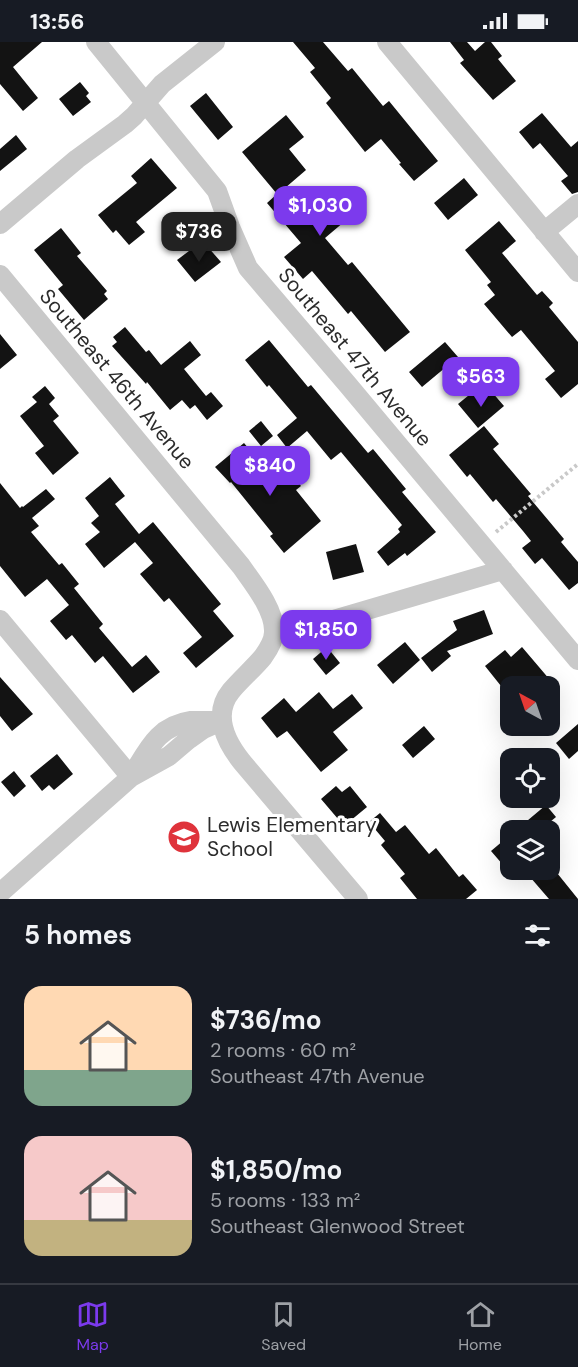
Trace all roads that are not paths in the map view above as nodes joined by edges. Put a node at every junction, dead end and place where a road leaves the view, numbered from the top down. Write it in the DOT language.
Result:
graph roads {
  1 [pos="96,42"];
  2 [pos="215,42"];
  3 [pos="387,42"];
  4 [pos="146,103"];
  5 [pos="578,204"];
  6 [pos="0,224"];
  7 [pos="544,231"];
  8 [pos="578,272"];
  9 [pos="0,275"];
  10 [pos="503,570"];
  11 [pos="0,620"];
  12 [pos="274,633"];
  13 [pos="578,660"];
  14 [pos="221,721"];
  15 [pos="131,777"];
  16 [pos="0,893"];
  17 [pos="358,899"];
  1 -- 4 [label="street, Southeast 47th Avenue"];
  2 -- 4 [label="street"];
  3 -- 7 [label="street"];
  4 -- 6 [label="street"];
  4 -- 10 [label="street, Southeast 47th Avenue"];
  5 -- 7 [label="street"];
  7 -- 8 [label="street"];
  9 -- 12 [label="street, Southeast 46th Avenue"];
  10 -- 12 [label="street"];
  10 -- 13 [label="street, Southeast 47th Avenue"];
  11 -- 15 [label="street"];
  12 -- 14 [label="street"];
  14 -- 15 [label="street"];
  14 -- 17 [label="street"];
  15 -- 16 [label="street"];
}
